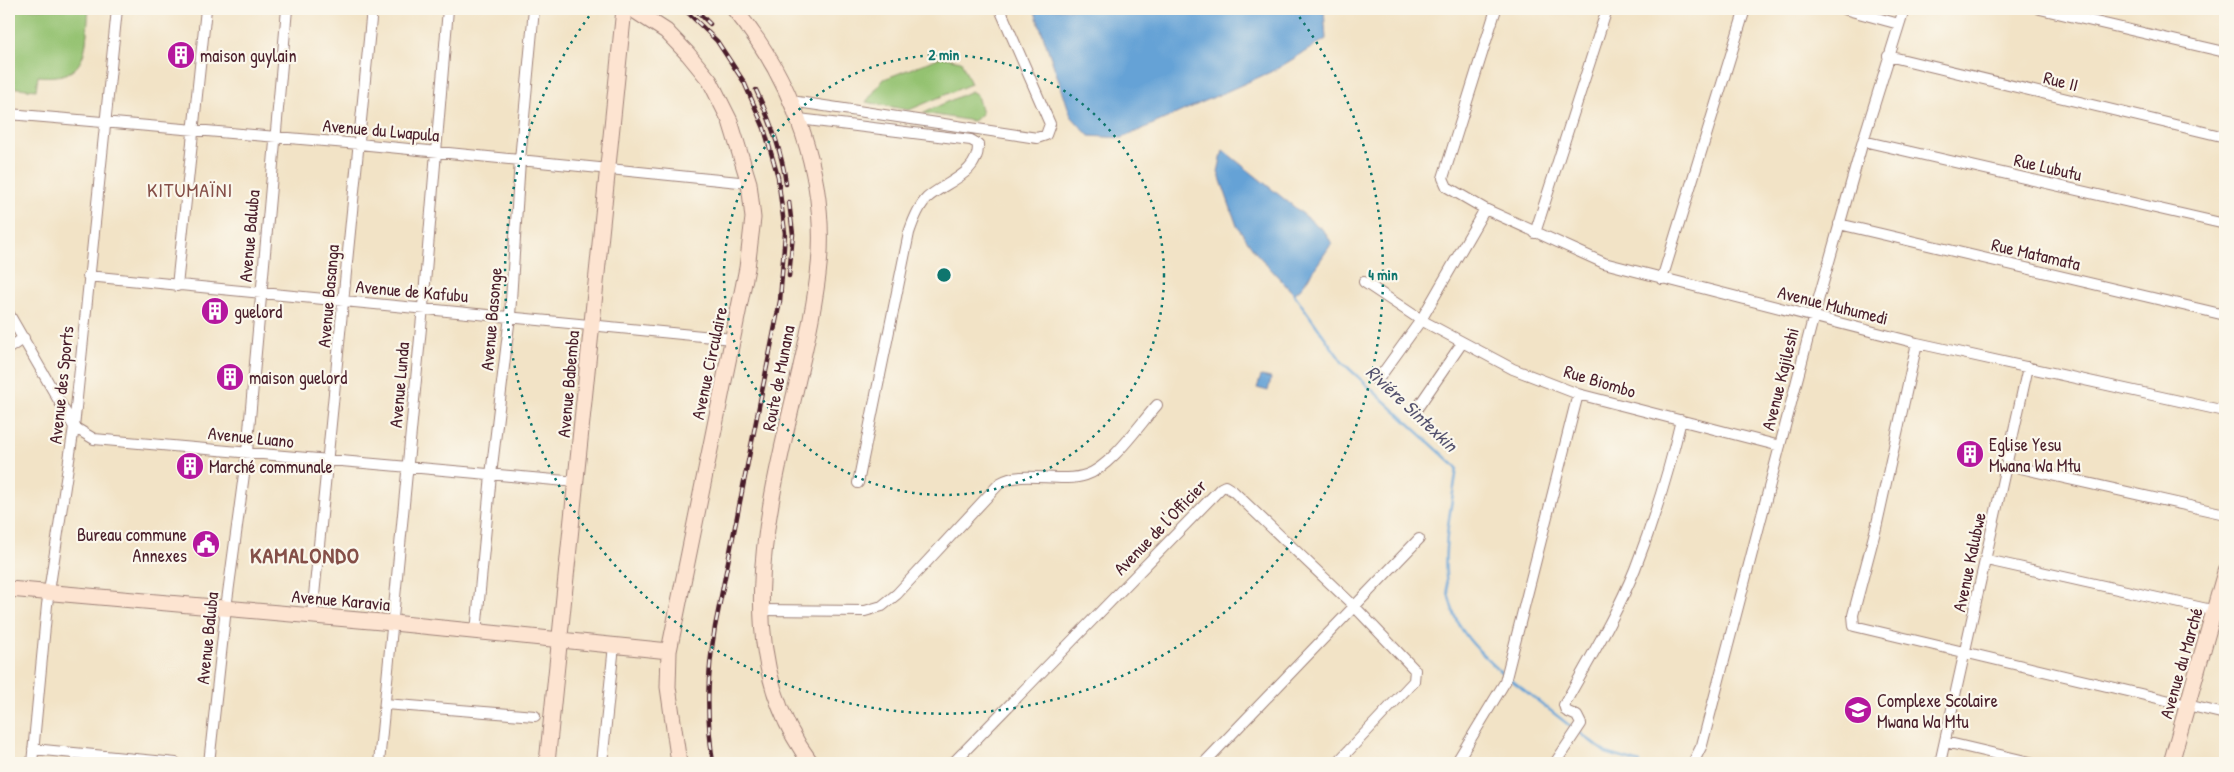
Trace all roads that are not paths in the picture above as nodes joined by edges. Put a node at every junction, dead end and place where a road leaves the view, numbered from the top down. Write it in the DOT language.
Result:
graph roads {
  1 [pos="117,9"];
  2 [pos="206,9"];
  3 [pos="287,9"];
  4 [pos="372,9"];
  5 [pos="448,9"];
  6 [pos="534,9"];
  7 [pos="624,9"];
  8 [pos="632,9"];
  9 [pos="1000,9"];
  10 [pos="1496,9"];
  11 [pos="1607,9"];
  12 [pos="1745,9"];
  13 [pos="1844,9"];
  14 [pos="1904,9"];
  15 [pos="2040,9"];
  16 [pos="740,13"];
  17 [pos="1899,24"];
  18 [pos="2225,52"];
  19 [pos="1888,56"];
  20 [pos="791,101"];
  21 [pos="9,114"];
  22 [pos="799,119"];
  23 [pos="105,123"];
  24 [pos="193,129"];
  25 [pos="275,136"];
  26 [pos="2225,137"];
  27 [pos="1863,140"];
  28 [pos="359,144"];
  29 [pos="436,151"];
  30 [pos="520,160"];
  31 [pos="607,170"];
  32 [pos="749,183"];
  33 [pos="1485,209"];
  34 [pos="1839,224"];
  35 [pos="2225,224"];
  36 [pos="1536,233"];
  37 [pos="88,276"];
  38 [pos="1662,279"];
  39 [pos="1364,282"];
  40 [pos="177,286"];
  41 [pos="260,294"];
  42 [pos="344,302"];
  43 [pos="423,307"];
  44 [pos="9,314"];
  45 [pos="1814,315"];
  46 [pos="2225,315"];
  47 [pos="510,316"];
  48 [pos="1421,320"];
  49 [pos="592,324"];
  50 [pos="24,338"];
  51 [pos="733,339"];
  52 [pos="1462,343"];
  53 [pos="1917,343"];
  54 [pos="9,348"];
  55 [pos="2028,367"];
  56 [pos="1377,381"];
  57 [pos="1578,394"];
  58 [pos="1156,406"];
  59 [pos="1416,410"];
  60 [pos="2225,411"];
  61 [pos="1681,420"];
  62 [pos="74,427"];
  63 [pos="1780,446"];
  64 [pos="247,452"];
  65 [pos="328,461"];
  66 [pos="2007,465"];
  67 [pos="408,468"];
  68 [pos="491,475"];
  69 [pos="578,482"];
  70 [pos="858,483"];
  71 [pos="2225,514"];
  72 [pos="1420,539"];
  73 [pos="1987,560"];
  74 [pos="2225,572"];
  75 [pos="9,589"];
  76 [pos="48,593"];
  77 [pos="1355,606"];
  78 [pos="226,608"];
  79 [pos="761,610"];
  80 [pos="2220,612"];
  81 [pos="312,616"];
  82 [pos="393,623"];
  83 [pos="476,632"];
  84 [pos="560,640"];
  85 [pos="614,645"];
  86 [pos="669,651"];
  87 [pos="1966,652"];
  88 [pos="385,704"];
  89 [pos="2189,704"];
  90 [pos="2225,714"];
  91 [pos="535,716"];
  92 [pos="1945,742"];
  93 [pos="33,749"];
  94 [pos="1694,762"];
  95 [pos="32,763"];
  96 [pos="176,763"];
  97 [pos="209,763"];
  98 [pos="379,763"];
  99 [pos="547,763"];
  100 [pos="602,763"];
  101 [pos="679,763"];
  102 [pos="811,763"];
  103 [pos="953,763"];
  104 [pos="1204,763"];
  105 [pos="1337,763"];
  106 [pos="1456,763"];
  107 [pos="1556,763"];
  108 [pos="1940,763"];
  109 [pos="2034,763"];
  110 [pos="2171,763"];
  1 -- 23 [label="street, Avenue des Sports"];
  2 -- 24 [label="street"];
  3 -- 25 [label="street, Avenue Baluba"];
  4 -- 28 [label="street, Avenue Basanga"];
  5 -- 29 [label="street, Avenue Lunda"];
  6 -- 30 [label="street, Avenue Basonge"];
  7 -- 31 [label="street, Avenue Babemba"];
  8 -- 32 [label="street, Avenue Circulaire"];
  9 -- 20 [label="street"];
  10 -- 33 [label="street, Avenue Muhumedi"];
  11 -- 36 [label="street"];
  12 -- 38 [label="street"];
  13 -- 17 [label="street"];
  14 -- 17 [label="street, Avenue Kajileshi"];
  15 -- 18 [label="street"];
  16 -- 20 [label="street, Route de Munana"];
  17 -- 19 [label="street, Avenue Kajileshi"];
  19 -- 26 [label="street, Rue II"];
  19 -- 27 [label="street, Avenue Kajileshi"];
  20 -- 22 [label="street, Route de Munana"];
  21 -- 23 [label="street, Avenue du Lwapula"];
  22 -- 70 [label="street"];
  22 -- 79 [label="street, Route de Munana"];
  23 -- 24 [label="street, Avenue du Lwapula"];
  23 -- 37 [label="street, Avenue des Sports"];
  24 -- 25 [label="street, Avenue du Lwapula"];
  24 -- 40 [label="street"];
  25 -- 28 [label="street, Avenue du Lwapula"];
  25 -- 41 [label="street, Avenue Baluba"];
  27 -- 34 [label="street, Avenue Kajileshi"];
  27 -- 35 [label="street, Rue Lubutu"];
  28 -- 29 [label="street, Avenue du Lwapula"];
  28 -- 42 [label="street, Avenue Basanga"];
  29 -- 30 [label="street, Avenue du Lwapula"];
  29 -- 43 [label="street, Avenue Lunda"];
  30 -- 31 [label="street, Avenue du Lwapula"];
  30 -- 47 [label="street, Avenue Basonge"];
  31 -- 32 [label="street, Avenue du Lwapula"];
  31 -- 49 [label="street, Avenue Babemba"];
  32 -- 51 [label="street, Avenue Circulaire"];
  33 -- 36 [label="street, Avenue Muhumedi"];
  33 -- 48 [label="street"];
  34 -- 45 [label="street, Avenue Kajileshi"];
  34 -- 46 [label="street, Rue Matamata"];
  36 -- 38 [label="street, Avenue Muhumedi"];
  37 -- 40 [label="street, Avenue de Kafubu"];
  37 -- 62 [label="street, Avenue des Sports"];
  38 -- 45 [label="street, Avenue Muhumedi"];
  39 -- 48 [label="street, Rue Biombo"];
  40 -- 41 [label="street, Avenue de Kafubu"];
  41 -- 42 [label="street, Avenue de Kafubu"];
  41 -- 64 [label="street, Avenue Baluba"];
  42 -- 43 [label="street, Avenue de Kafubu"];
  42 -- 65 [label="street, Avenue Basanga"];
  43 -- 47 [label="street, Avenue de Kafubu"];
  43 -- 67 [label="street, Avenue Lunda"];
  44 -- 50 [label="street"];
  45 -- 53 [label="street, Avenue Muhumedi"];
  45 -- 63 [label="street, Avenue Kajileshi"];
  47 -- 49 [label="street, Avenue de Kafubu"];
  47 -- 68 [label="street, Avenue Basonge"];
  48 -- 52 [label="street, Rue Biombo"];
  48 -- 56 [label="street"];
  49 -- 51 [label="street, Avenue de Kafubu"];
  49 -- 69 [label="street, Avenue Babemba"];
  50 -- 54 [label="street"];
  50 -- 62 [label="street"];
  51 -- 86 [label="street, Avenue Circulaire"];
  52 -- 57 [label="street, Rue Biombo"];
  52 -- 59 [label="street"];
  53 -- 55 [label="street, Avenue Muhumedi"];
  53 -- 87 [label="street"];
  55 -- 60 [label="street, Avenue Muhumedi"];
  55 -- 66 [label="street, Avenue Kalubwe"];
  57 -- 61 [label="street, Rue Biombo"];
  57 -- 106 [label="street"];
  58 -- 79 [label="street"];
  61 -- 63 [label="street, Rue Biombo"];
  61 -- 107 [label="street"];
  62 -- 64 [label="street, Avenue Luano"];
  62 -- 76 [label="street, Avenue des Sports"];
  63 -- 94 [label="street, Avenue Kajileshi"];
  64 -- 65 [label="street, Avenue Luano"];
  64 -- 78 [label="street, Avenue Baluba"];
  65 -- 67 [label="street, Avenue Luano"];
  65 -- 81 [label="street, Avenue Basanga"];
  66 -- 71 [label="street"];
  66 -- 73 [label="street, Avenue Kalubwe"];
  67 -- 68 [label="street, Avenue Luano"];
  67 -- 82 [label="street, Avenue Lunda"];
  68 -- 69 [label="street, Avenue Luano"];
  68 -- 83 [label="street, Avenue Basonge"];
  69 -- 84 [label="street, Avenue Babemba"];
  72 -- 77 [label="street"];
  73 -- 80 [label="street"];
  73 -- 87 [label="street, Avenue Kalubwe"];
  74 -- 80 [label="street, Avenue du Marché"];
  75 -- 76 [label="street, Avenue Karavia"];
  76 -- 78 [label="street, Avenue Karavia"];
  76 -- 93 [label="street, Avenue des Sports"];
  77 -- 103 [label="street, Avenue de l'Officier"];
  77 -- 104 [label="street"];
  77 -- 105 [label="street, Avenue de l'Officier"];
  78 -- 81 [label="street, Avenue Karavia"];
  78 -- 97 [label="street, Avenue Baluba"];
  79 -- 102 [label="street, Route de Munana"];
  80 -- 89 [label="street, Avenue du Marché"];
  81 -- 82 [label="street, Avenue Karavia"];
  82 -- 83 [label="street, Avenue Karavia"];
  82 -- 88 [label="street, Avenue Lunda"];
  83 -- 84 [label="street, Avenue Karavia"];
  84 -- 85 [label="street, Avenue Karavia"];
  84 -- 99 [label="street, Avenue Babemba"];
  85 -- 86 [label="street, Avenue Karavia"];
  85 -- 100 [label="street"];
  86 -- 101 [label="street, Avenue Circulaire"];
  87 -- 89 [label="street"];
  87 -- 92 [label="street, Avenue Kalubwe"];
  88 -- 91 [label="street"];
  88 -- 98 [label="street, Avenue Lunda"];
  89 -- 90 [label="street"];
  89 -- 110 [label="street, Avenue du Marché"];
  92 -- 108 [label="street, Avenue Kalubwe"];
  92 -- 109 [label="street"];
  93 -- 95 [label="street, Avenue des Sports"];
  93 -- 96 [label="street"];
}
